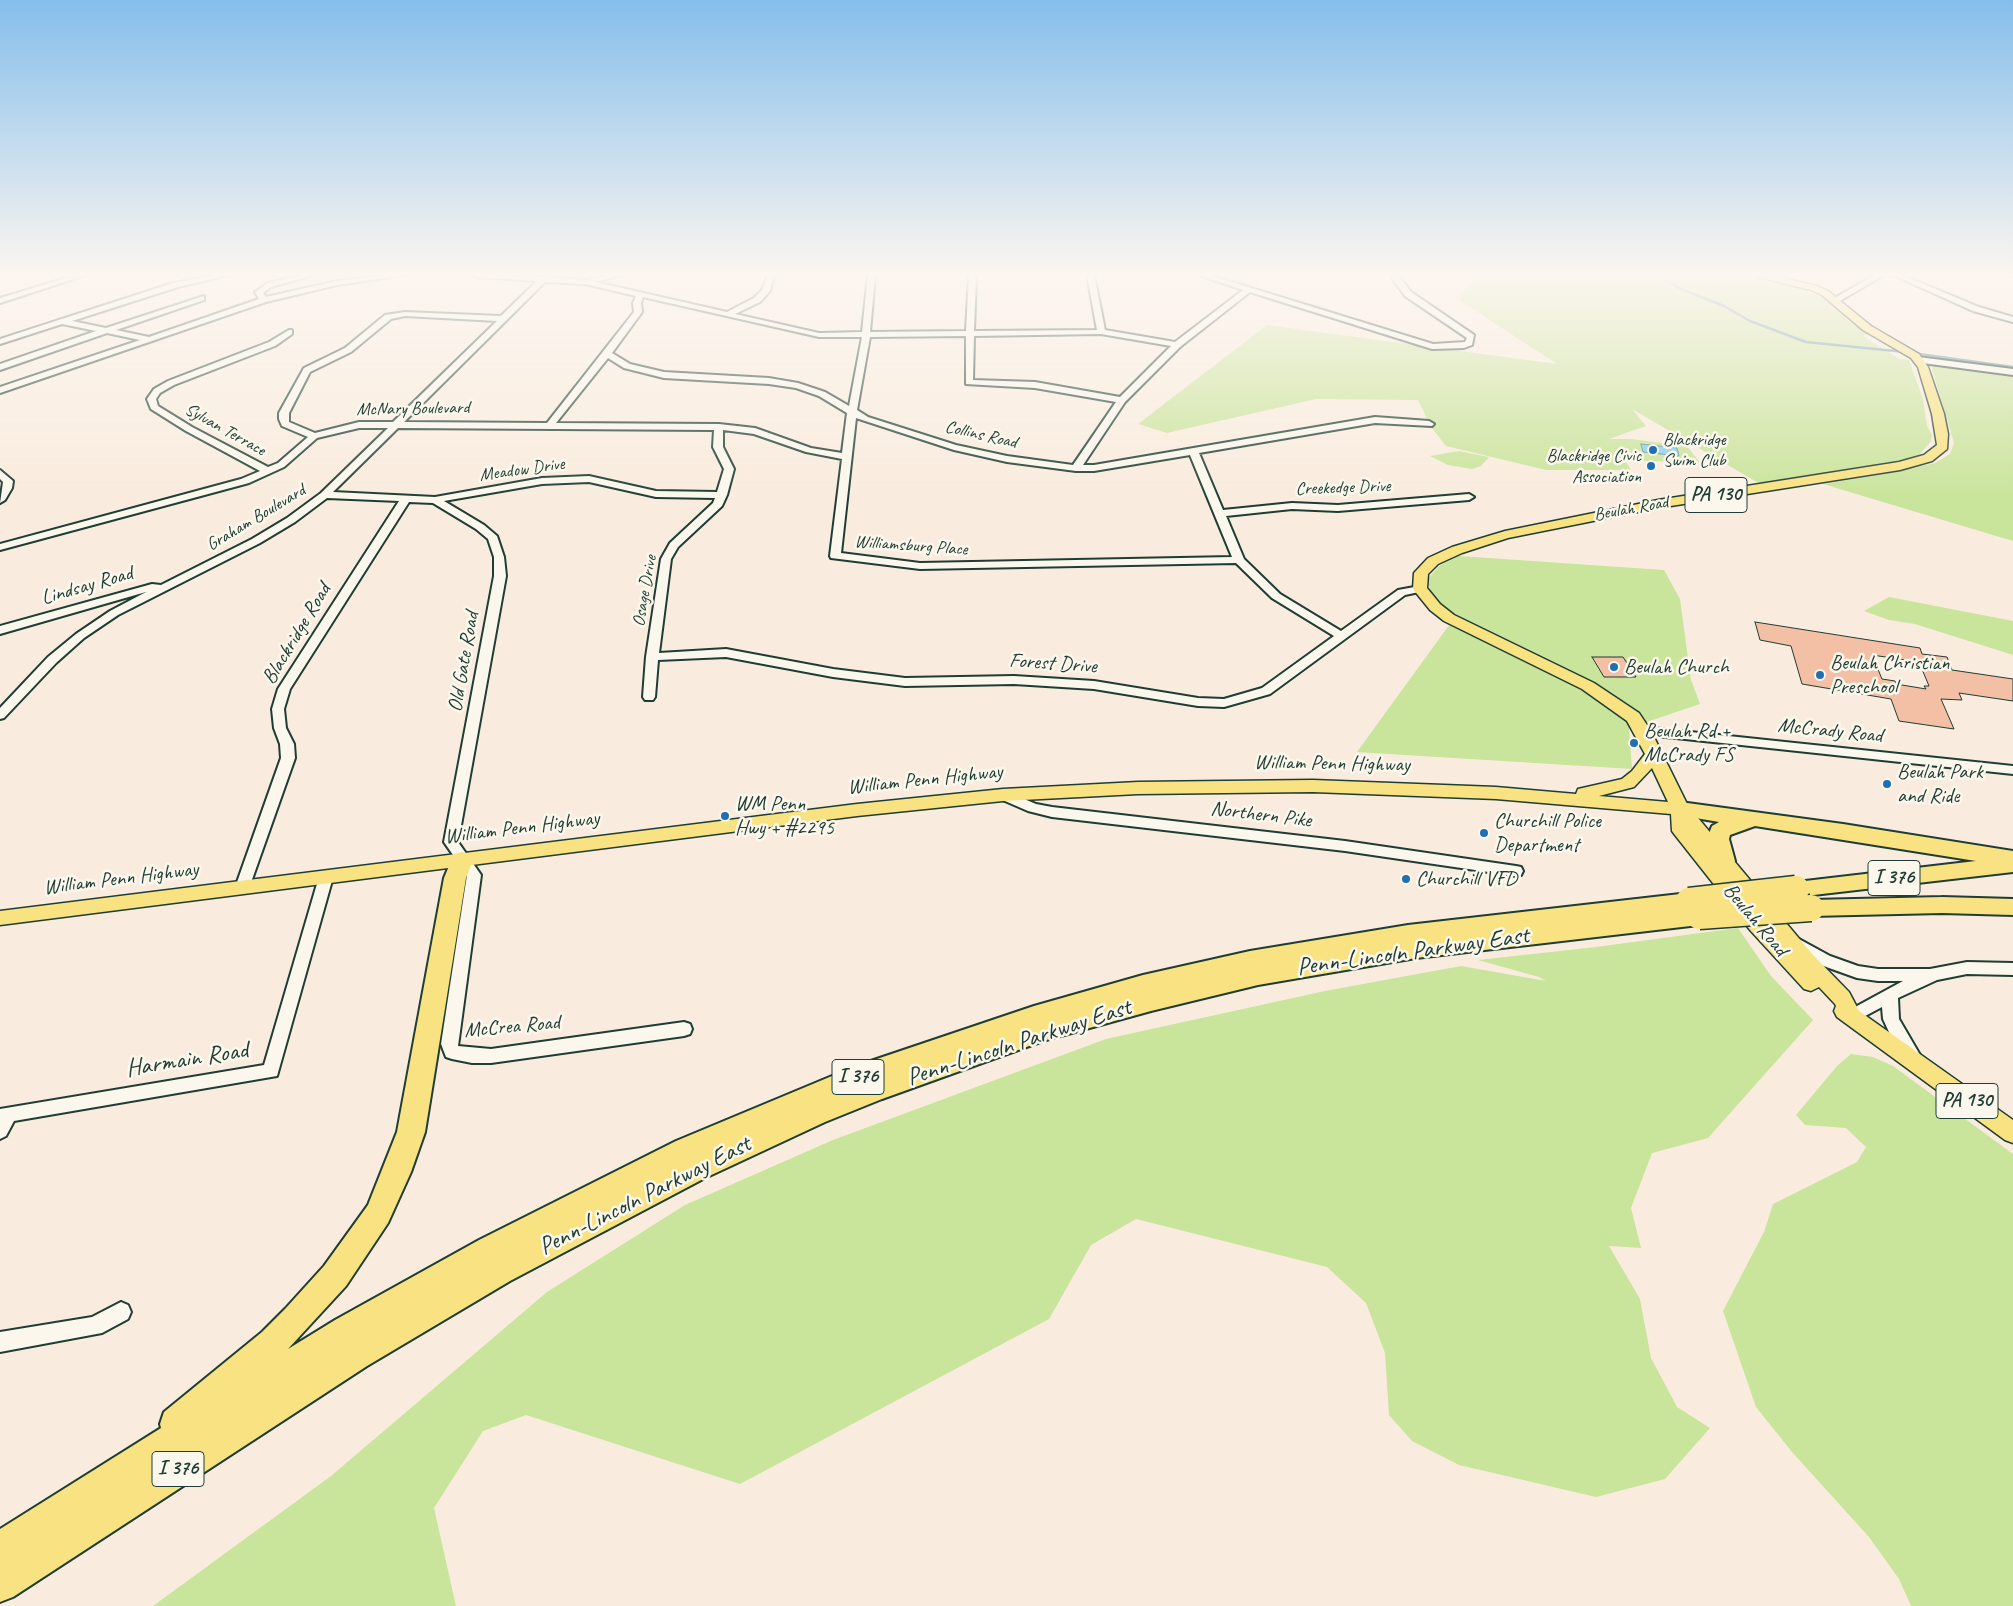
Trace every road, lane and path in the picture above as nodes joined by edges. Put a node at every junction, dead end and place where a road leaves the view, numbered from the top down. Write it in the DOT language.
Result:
graph roads {
  1 [pos="51,350"];
  2 [pos="118,350"];
  3 [pos="257,350"];
  4 [pos="348,350"];
  5 [pos="473,350"];
  6 [pos="610,350"];
  7 [pos="863,350"];
  8 [pos="969,350"];
  9 [pos="1172,350"];
  10 [pos="1906,350"];
  11 [pos="607,354"];
  12 [pos="1916,358"];
  13 [pos="0,367"];
  14 [pos="2013,372"];
  15 [pos="0,390"];
  16 [pos="1122,400"];
  17 [pos="852,412"];
  18 [pos="399,423"];
  19 [pos="1429,424"];
  20 [pos="550,425"];
  21 [pos="719,427"];
  22 [pos="314,436"];
  23 [pos="1193,451"];
  24 [pos="847,457"];
  25 [pos="1076,468"];
  26 [pos="269,472"];
  27 [pos="3,479"];
  28 [pos="325,495"];
  29 [pos="722,495"];
  30 [pos="1469,497"];
  31 [pos="406,499"];
  32 [pos="0,500"];
  33 [pos="435,500"];
  34 [pos="1218,514"];
  35 [pos="0,547"];
  36 [pos="1239,560"];
  37 [pos="184,578"];
  38 [pos="1420,588"];
  39 [pos="0,630"];
  40 [pos="1342,636"];
  41 [pos="652,657"];
  42 [pos="649,697"];
  43 [pos="0,715"];
  44 [pos="1643,731"];
  45 [pos="1654,754"];
  46 [pos="2013,770"];
  47 [pos="1003,796"];
  48 [pos="1546,797"];
  49 [pos="1680,809"];
  50 [pos="1758,819"];
  51 [pos="462,860"];
  52 [pos="1724,861"];
  53 [pos="2006,864"];
  54 [pos="1516,871"];
  55 [pos="326,877"];
  56 [pos="242,888"];
  57 [pos="2013,907"];
  58 [pos="1694,909"];
  59 [pos="0,918"];
  60 [pos="1786,936"];
  61 [pos="2013,969"];
  62 [pos="1934,974"];
  63 [pos="1890,996"];
  64 [pos="1852,1017"];
  65 [pos="684,1030"];
  66 [pos="1921,1068"];
  67 [pos="4,1115"];
  68 [pos="0,1132"];
  69 [pos="2013,1133"];
  70 [pos="121,1312"];
  71 [pos="0,1342"];
  72 [pos="109,1480"];
  73 [pos="0,1549"];
  74 [pos="0,1584"];
  1 -- 13 [label="street"];
  2 -- 15 [label="street"];
  3 -- 26 [label="street, Sylvan Terrace"];
  4 -- 22 [label="street"];
  5 -- 18 [label="street, Graham Boulevard"];
  6 -- 11 [label="street"];
  7 -- 17 [label="street, Williamsburg Place"];
  8 -- 16 [label="street"];
  9 -- 16 [label="street"];
  10 -- 12 [label="main road"];
  11 -- 17 [label="street, Collins Road"];
  11 -- 20 [label="street"];
  12 -- 14 [label="street"];
  12 -- 38 [label="main road, Beulah Road / PA 130"];
  16 -- 25 [label="street"];
  17 -- 24 [label="street, Williamsburg Place"];
  17 -- 25 [label="street, Collins Road"];
  18 -- 20 [label="street, McNary Boulevard"];
  18 -- 22 [label="street, McNary Boulevard"];
  18 -- 28 [label="street, Graham Boulevard"];
  19 -- 23 [label="street, Collins Road"];
  20 -- 21 [label="street, McNary Boulevard"];
  21 -- 24 [label="street, McNary Boulevard"];
  21 -- 29 [label="street, Osage Drive"];
  22 -- 26 [label="street, McNary Boulevard"];
  23 -- 25 [label="street, Collins Road"];
  23 -- 34 [label="street"];
  24 -- 36 [label="street, Williamsburg Place"];
  26 -- 35 [label="street, McNary Boulevard"];
  27 -- 32 [label="street"];
  28 -- 31 [label="street, Meadow Drive"];
  28 -- 37 [label="street, Graham Boulevard"];
  29 -- 33 [label="street, Meadow Drive"];
  29 -- 41 [label="street, Osage Drive"];
  30 -- 34 [label="street, Creekedge Drive"];
  31 -- 33 [label="street, Meadow Drive"];
  31 -- 56 [label="street, Blackridge Road"];
  33 -- 51 [label="street, Old Gate Road"];
  34 -- 36 [label="street"];
  36 -- 40 [label="street"];
  37 -- 39 [label="street, Lindsay Road"];
  37 -- 43 [label="street, Graham Boulevard"];
  38 -- 40 [label="street, Forest Drive"];
  38 -- 44 [label="main road, Beulah Road / PA 130"];
  40 -- 41 [label="street, Forest Drive"];
  41 -- 42 [label="street, Osage Drive"];
  44 -- 45 [label="main road, Beulah Road / PA 130"];
  44 -- 46 [label="street, McCrady Road"];
  45 -- 48 [label="main road"];
  45 -- 49 [label="main road, Beulah Road / PA 130"];
  47 -- 48 [label="main road, William Penn Highway"];
  47 -- 51 [label="main road, William Penn Highway"];
  47 -- 54 [label="street, Northern Pike"];
  48 -- 49 [label="main road, William Penn Highway"];
  49 -- 50 [label="highway"];
  49 -- 52 [label="main road, Beulah Road / PA 130"];
  49 -- 64 [label="main road, Beulah Road / PA 130"];
  50 -- 52 [label="highway"];
  50 -- 53 [label="highway"];
  51 -- 55 [label="main road, William Penn Highway"];
  51 -- 65 [label="street, McCrea Road"];
  51 -- 72 [label="highway"];
  52 -- 60 [label="main road, Beulah Road / PA 130"];
  53 -- 58 [label="highway, Penn-Lincoln Parkway East / I 376, bridge"];
  55 -- 56 [label="main road, William Penn Highway"];
  55 -- 67 [label="street, Harmain Road"];
  56 -- 59 [label="main road, William Penn Highway"];
  57 -- 58 [label="highway, Penn-Lincoln Parkway East / I 376, bridge"];
  58 -- 72 [label="highway, Penn-Lincoln Parkway East / I 376"];
  58 -- 74 [label="highway, Penn-Lincoln Parkway East / I 376"];
  60 -- 62 [label="street"];
  60 -- 64 [label="main road, Beulah Road / PA 130"];
  61 -- 62 [label="street"];
  62 -- 63 [label="street"];
  63 -- 64 [label="street"];
  63 -- 66 [label="street"];
  64 -- 66 [label="main road, Beulah Road / PA 130"];
  66 -- 69 [label="main road, Beulah Road / PA 130"];
  67 -- 68 [label="street"];
  70 -- 71 [label="street"];
  72 -- 73 [label="highway, Penn-Lincoln Parkway East / I 376"];
}
